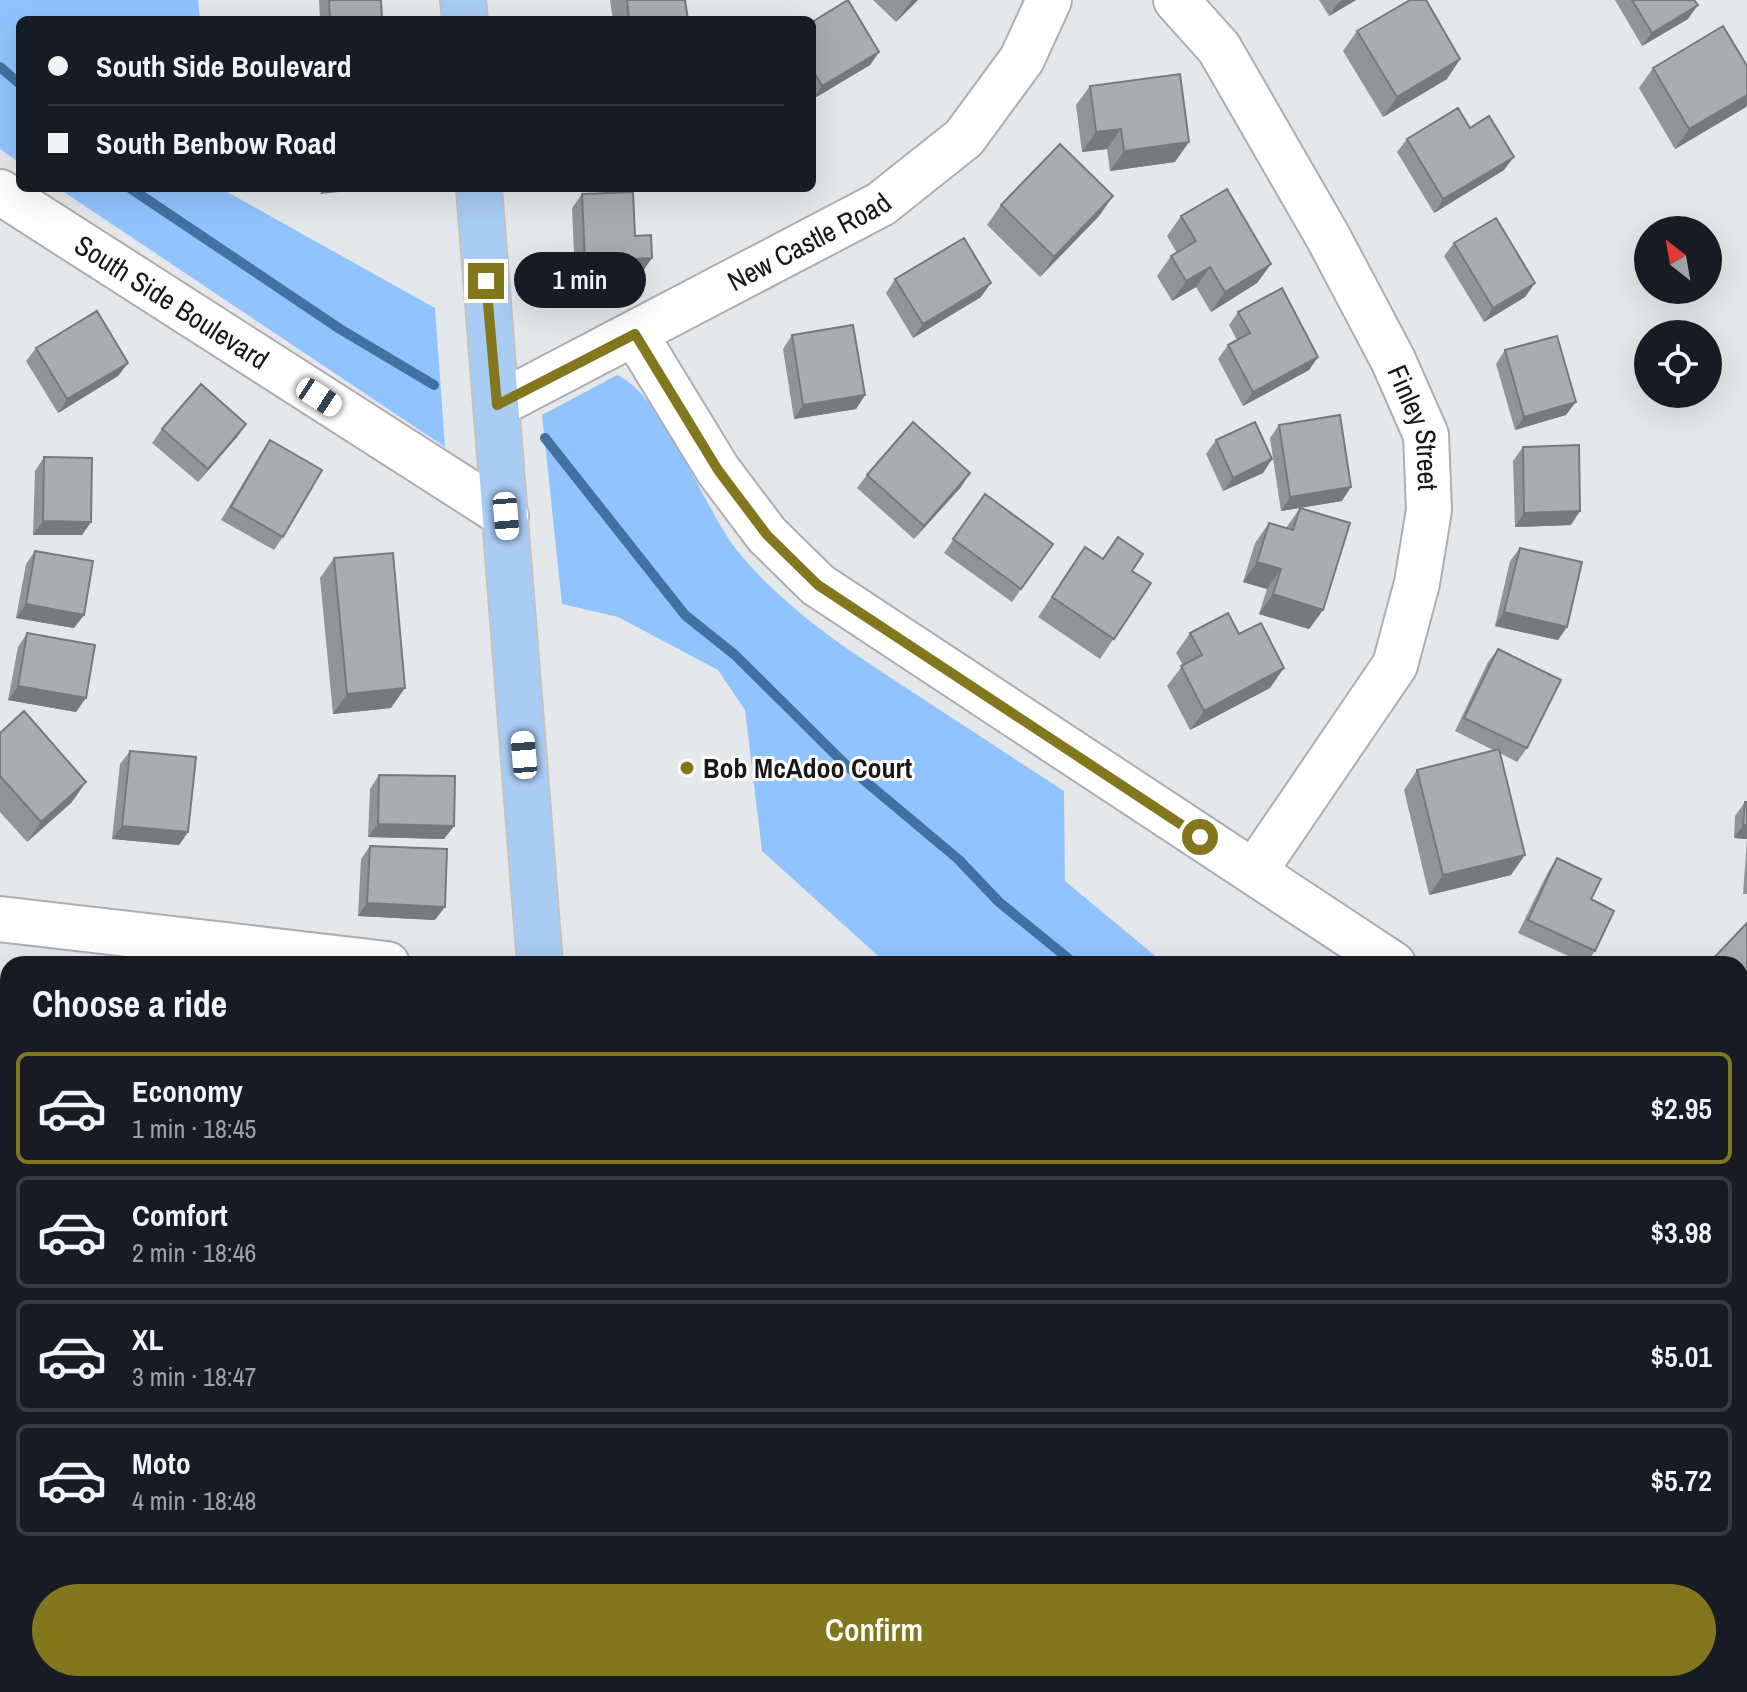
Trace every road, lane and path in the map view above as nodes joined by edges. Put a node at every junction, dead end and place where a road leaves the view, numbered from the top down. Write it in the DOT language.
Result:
graph roads {
  1 [pos="1049,0"];
  2 [pos="1176,0"];
  3 [pos="0,192"];
  4 [pos="479,192"];
  5 [pos="635,334"];
  6 [pos="497,405"];
  7 [pos="506,516"];
  8 [pos="1254,872"];
  9 [pos="0,919"];
  10 [pos="318,956"];
  11 [pos="539,956"];
  12 [pos="1381,956"];
  1 -- 5 [label="street, New Castle Road"];
  2 -- 8 [label="street, Finley Street"];
  3 -- 7 [label="street, South Side Boulevard"];
  4 -- 6 [label="main road"];
  5 -- 6 [label="street, New Castle Road"];
  5 -- 8 [label="street"];
  6 -- 7 [label="main road"];
  7 -- 11 [label="main road"];
  8 -- 12 [label="street"];
  9 -- 10 [label="street"];
}
